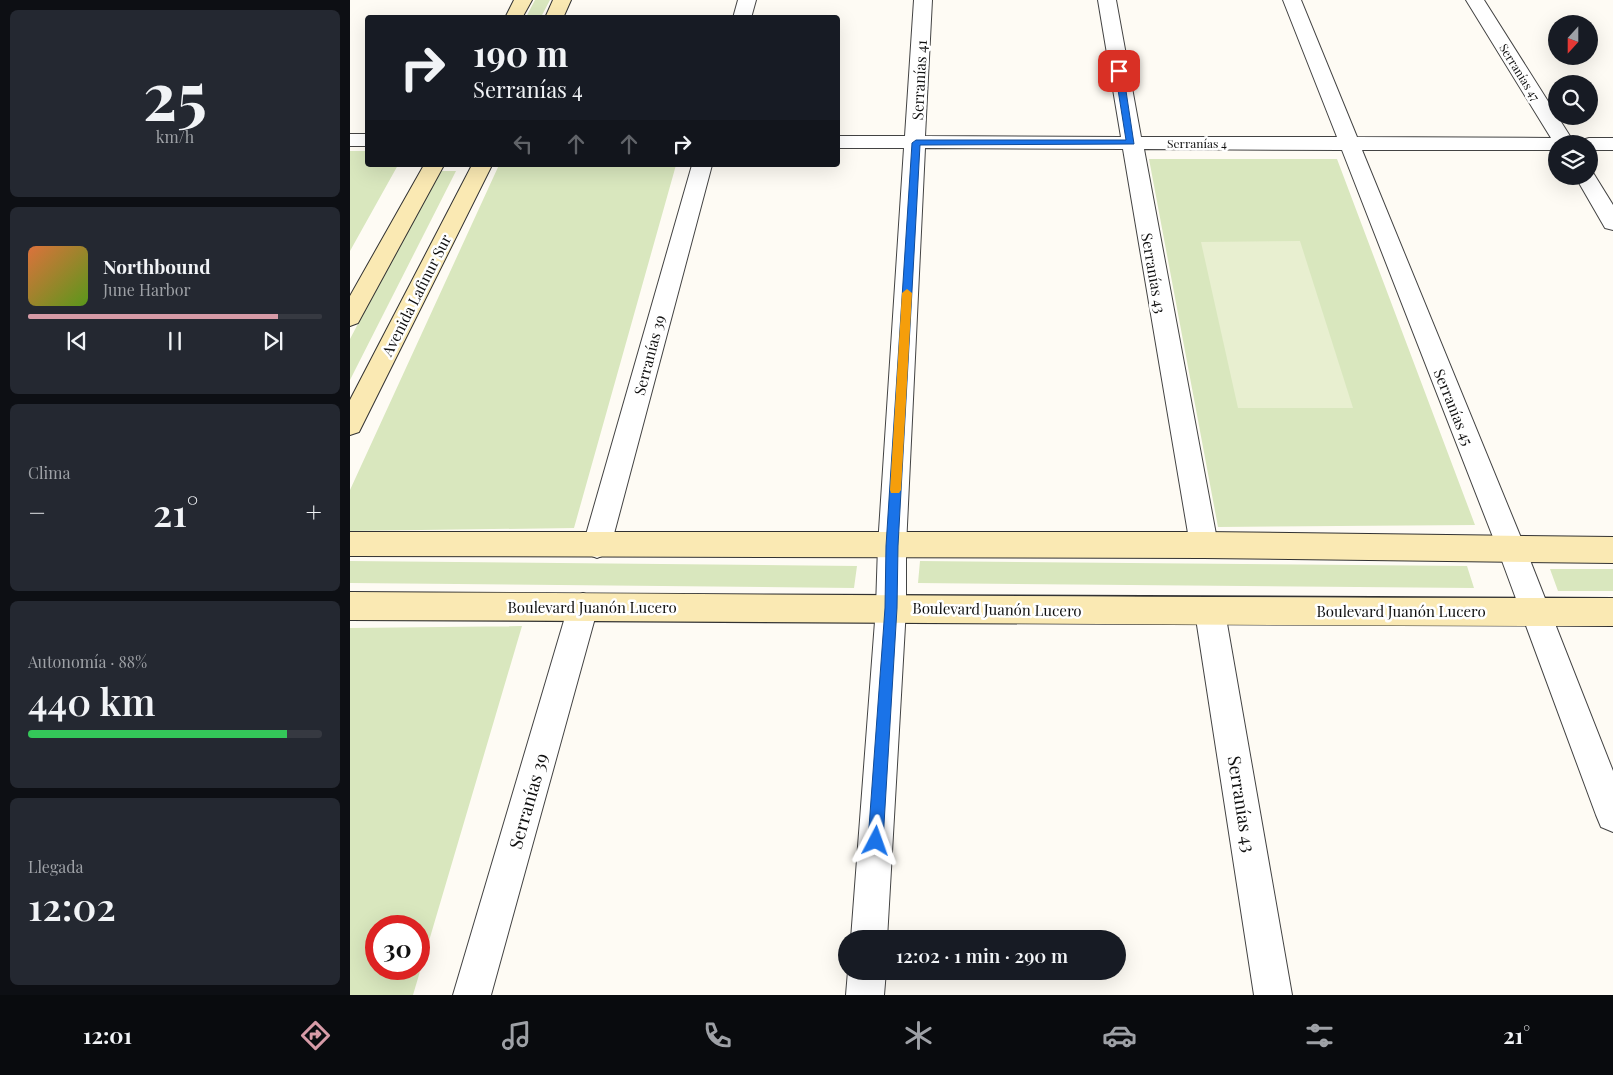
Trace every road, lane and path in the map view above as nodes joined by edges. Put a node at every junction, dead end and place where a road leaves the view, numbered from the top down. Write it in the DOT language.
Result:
graph roads {
  1 [pos="523,0"];
  2 [pos="562,0"];
  3 [pos="747,0"];
  4 [pos="923,0"];
  5 [pos="1107,0"];
  6 [pos="1292,0"];
  7 [pos="1475,0"];
  8 [pos="515,15"];
  9 [pos="555,15"];
  10 [pos="743,15"];
  11 [pos="1559,135"];
  12 [pos="350,140"];
  13 [pos="365,140"];
  14 [pos="840,142"];
  15 [pos="916,143"];
  16 [pos="1131,143"];
  17 [pos="1349,144"];
  18 [pos="1548,144"];
  19 [pos="1598,144"];
  20 [pos="1613,144"];
  21 [pos="433,167"];
  22 [pos="481,167"];
  23 [pos="701,167"];
  24 [pos="1590,185"];
  25 [pos="1613,223"];
  26 [pos="350,317"];
  27 [pos="350,425"];
  28 [pos="350,544"];
  29 [pos="597,545"];
  30 [pos="1204,545"];
  31 [pos="892,546"];
  32 [pos="1512,550"];
  33 [pos="1613,550"];
  34 [pos="350,606"];
  35 [pos="583,607"];
  36 [pos="891,608"];
  37 [pos="1535,611"];
  38 [pos="1210,612"];
  39 [pos="1613,612"];
  40 [pos="1613,815"];
  41 [pos="870,930"];
  42 [pos="866,980"];
  43 [pos="472,995"];
  44 [pos="865,995"];
  45 [pos="1273,995"];
  1 -- 8 [label="street"];
  2 -- 9 [label="street"];
  3 -- 10 [label="street"];
  4 -- 15 [label="street, Serranías 41"];
  5 -- 16 [label="street, Serranías 43"];
  6 -- 17 [label="street, Serranías 45"];
  7 -- 11 [label="street, Serranías 47"];
  12 -- 13 [label="street"];
  14 -- 15 [label="street, Serranías 4"];
  15 -- 16 [label="street, Serranías 4"];
  15 -- 31 [label="street, Serranías 41"];
  16 -- 17 [label="street, Serranías 4"];
  16 -- 30 [label="street, Serranías 43"];
  17 -- 18 [label="street, Serranías 4"];
  17 -- 32 [label="street, Serranías 45"];
  19 -- 20 [label="street"];
  21 -- 26 [label="street"];
  22 -- 27 [label="street, Avenida Lafinur Sur"];
  23 -- 29 [label="street, Serranías 39"];
  24 -- 25 [label="street"];
  28 -- 29 [label="street"];
  29 -- 31 [label="street"];
  30 -- 31 [label="street"];
  30 -- 32 [label="street"];
  31 -- 36 [label="street, Serranías 41"];
  32 -- 33 [label="street"];
  32 -- 37 [label="street, Serranías 45"];
  34 -- 35 [label="street, Boulevard Juanón Lucero"];
  35 -- 36 [label="street, Boulevard Juanón Lucero"];
  35 -- 43 [label="street, Serranías 39"];
  36 -- 38 [label="street, Boulevard Juanón Lucero"];
  36 -- 41 [label="street, Serranías 41"];
  37 -- 38 [label="street, Boulevard Juanón Lucero"];
  37 -- 39 [label="street, Boulevard Juanón Lucero"];
  37 -- 40 [label="street, Serranías 45"];
  38 -- 45 [label="street, Serranías 43"];
  42 -- 44 [label="street"];
}
